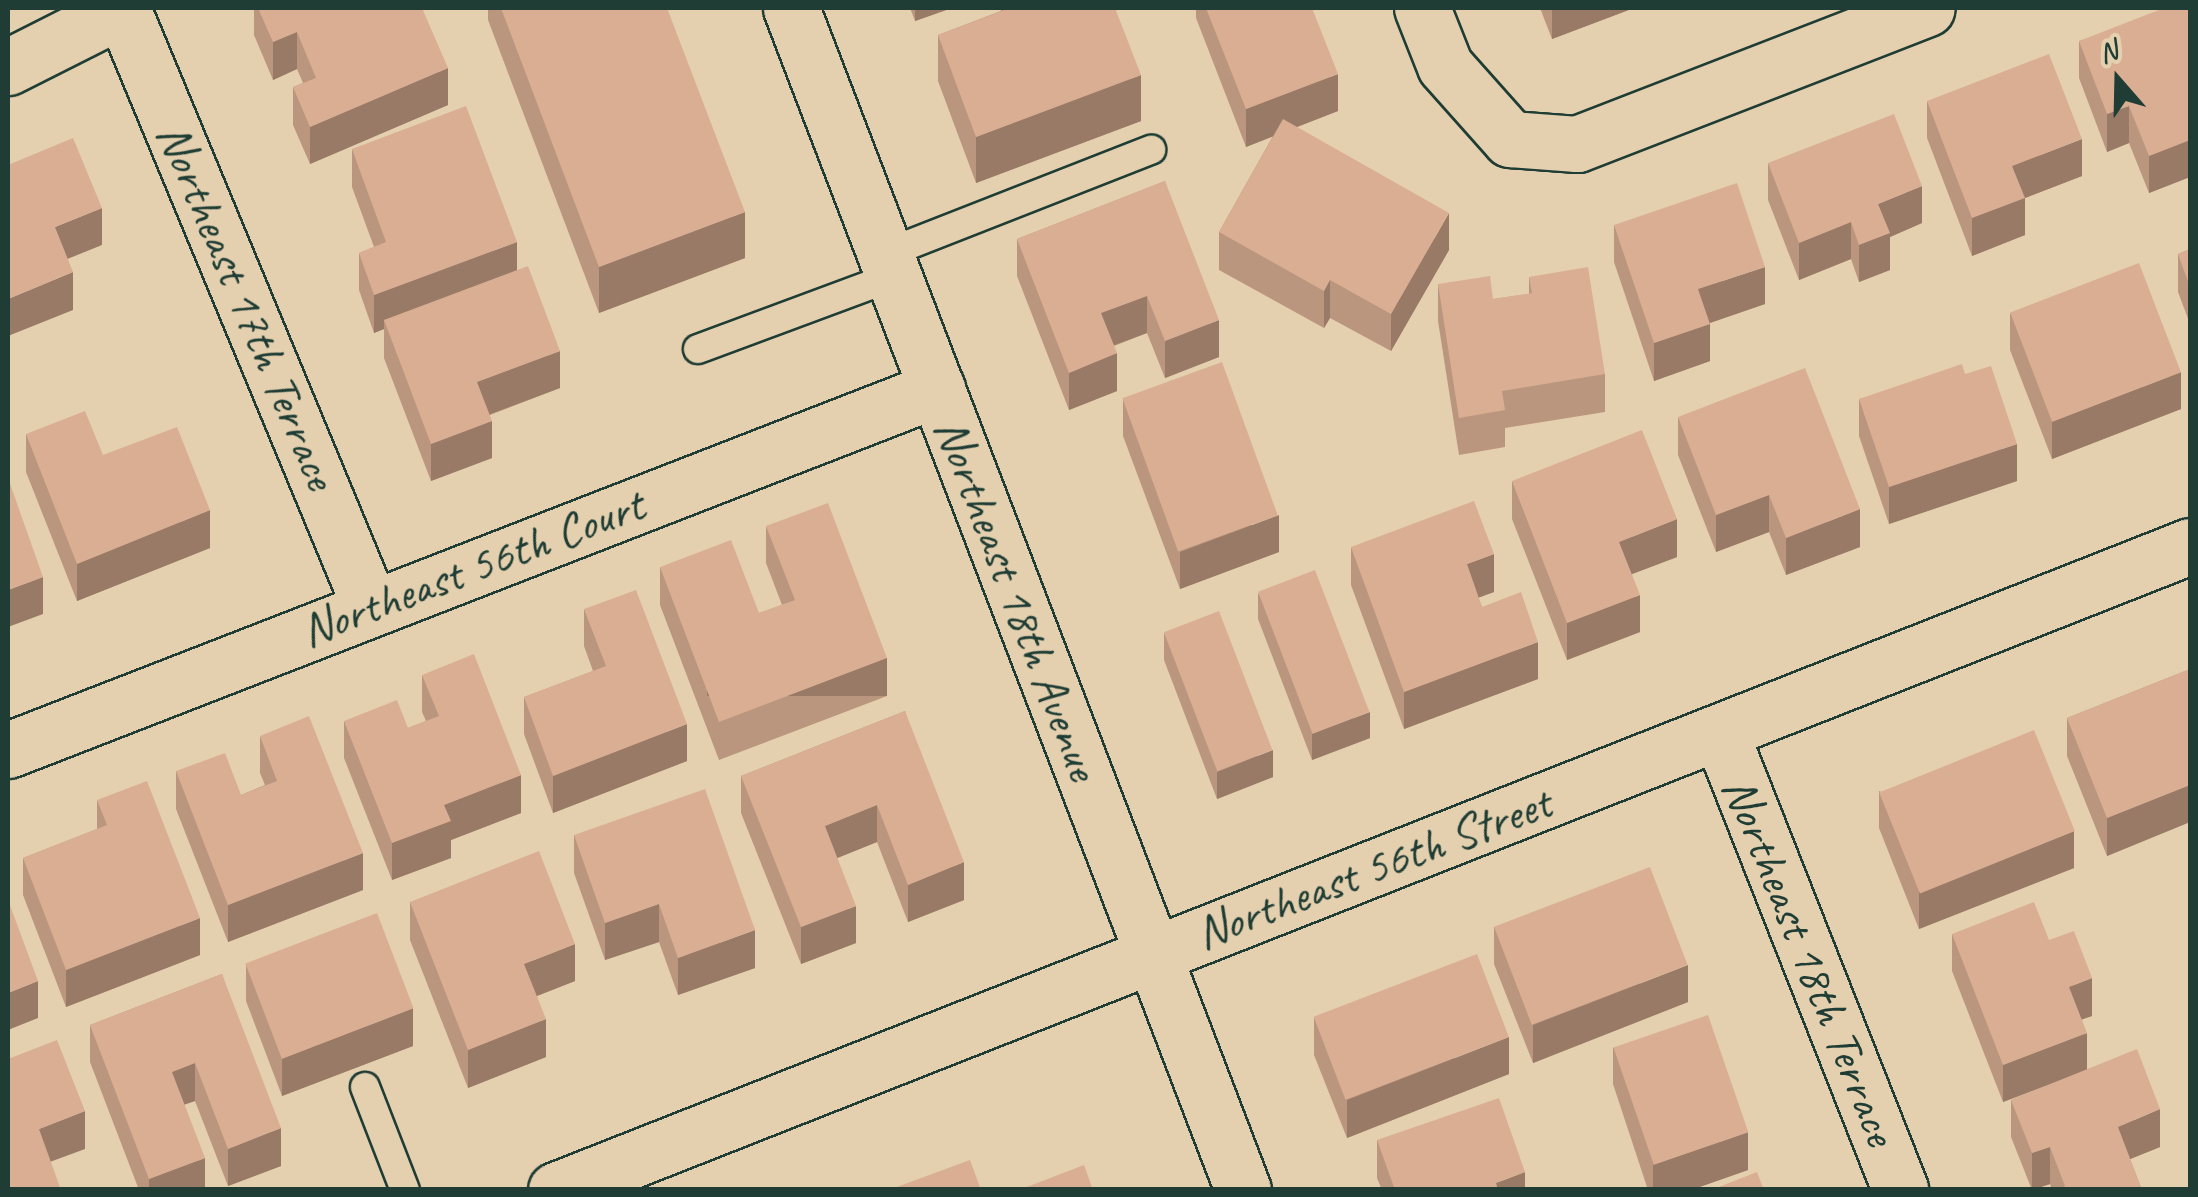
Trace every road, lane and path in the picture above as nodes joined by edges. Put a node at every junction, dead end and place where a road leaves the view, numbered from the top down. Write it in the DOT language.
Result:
graph roads {
  1 [pos="123,8"];
  2 [pos="791,8"];
  3 [pos="1422,8"];
  4 [pos="1926,8"];
  5 [pos="8,67"];
  6 [pos="1151,150"];
  7 [pos="890,264"];
  8 [pos="698,350"];
  9 [pos="937,390"];
  10 [pos="2190,546"];
  11 [pos="370,606"];
  12 [pos="1720,732"];
  13 [pos="8,750"];
  14 [pos="1152,955"];
  15 [pos="365,1087"];
  16 [pos="405,1190"];
  17 [pos="556,1190"];
  18 [pos="1243,1190"];
  19 [pos="1900,1190"];
  1 -- 5 [label="street"];
  1 -- 11 [label="street, Northeast 17th Terrace"];
  2 -- 7 [label="street, Northeast 18th Avenue"];
  3 -- 4 [label="street"];
  6 -- 7 [label="lane"];
  7 -- 8 [label="lane"];
  7 -- 9 [label="street, Northeast 18th Avenue"];
  9 -- 11 [label="street, Northeast 56th Court"];
  9 -- 14 [label="street, Northeast 18th Avenue"];
  10 -- 12 [label="street, Northeast 56th Street"];
  11 -- 13 [label="street, Northeast 56th Court"];
  12 -- 14 [label="street, Northeast 56th Street"];
  12 -- 19 [label="street, Northeast 18th Terrace"];
  14 -- 17 [label="street, Northeast 56th Street"];
  14 -- 18 [label="street, Northeast 18th Avenue"];
  15 -- 16 [label="lane"];
}
